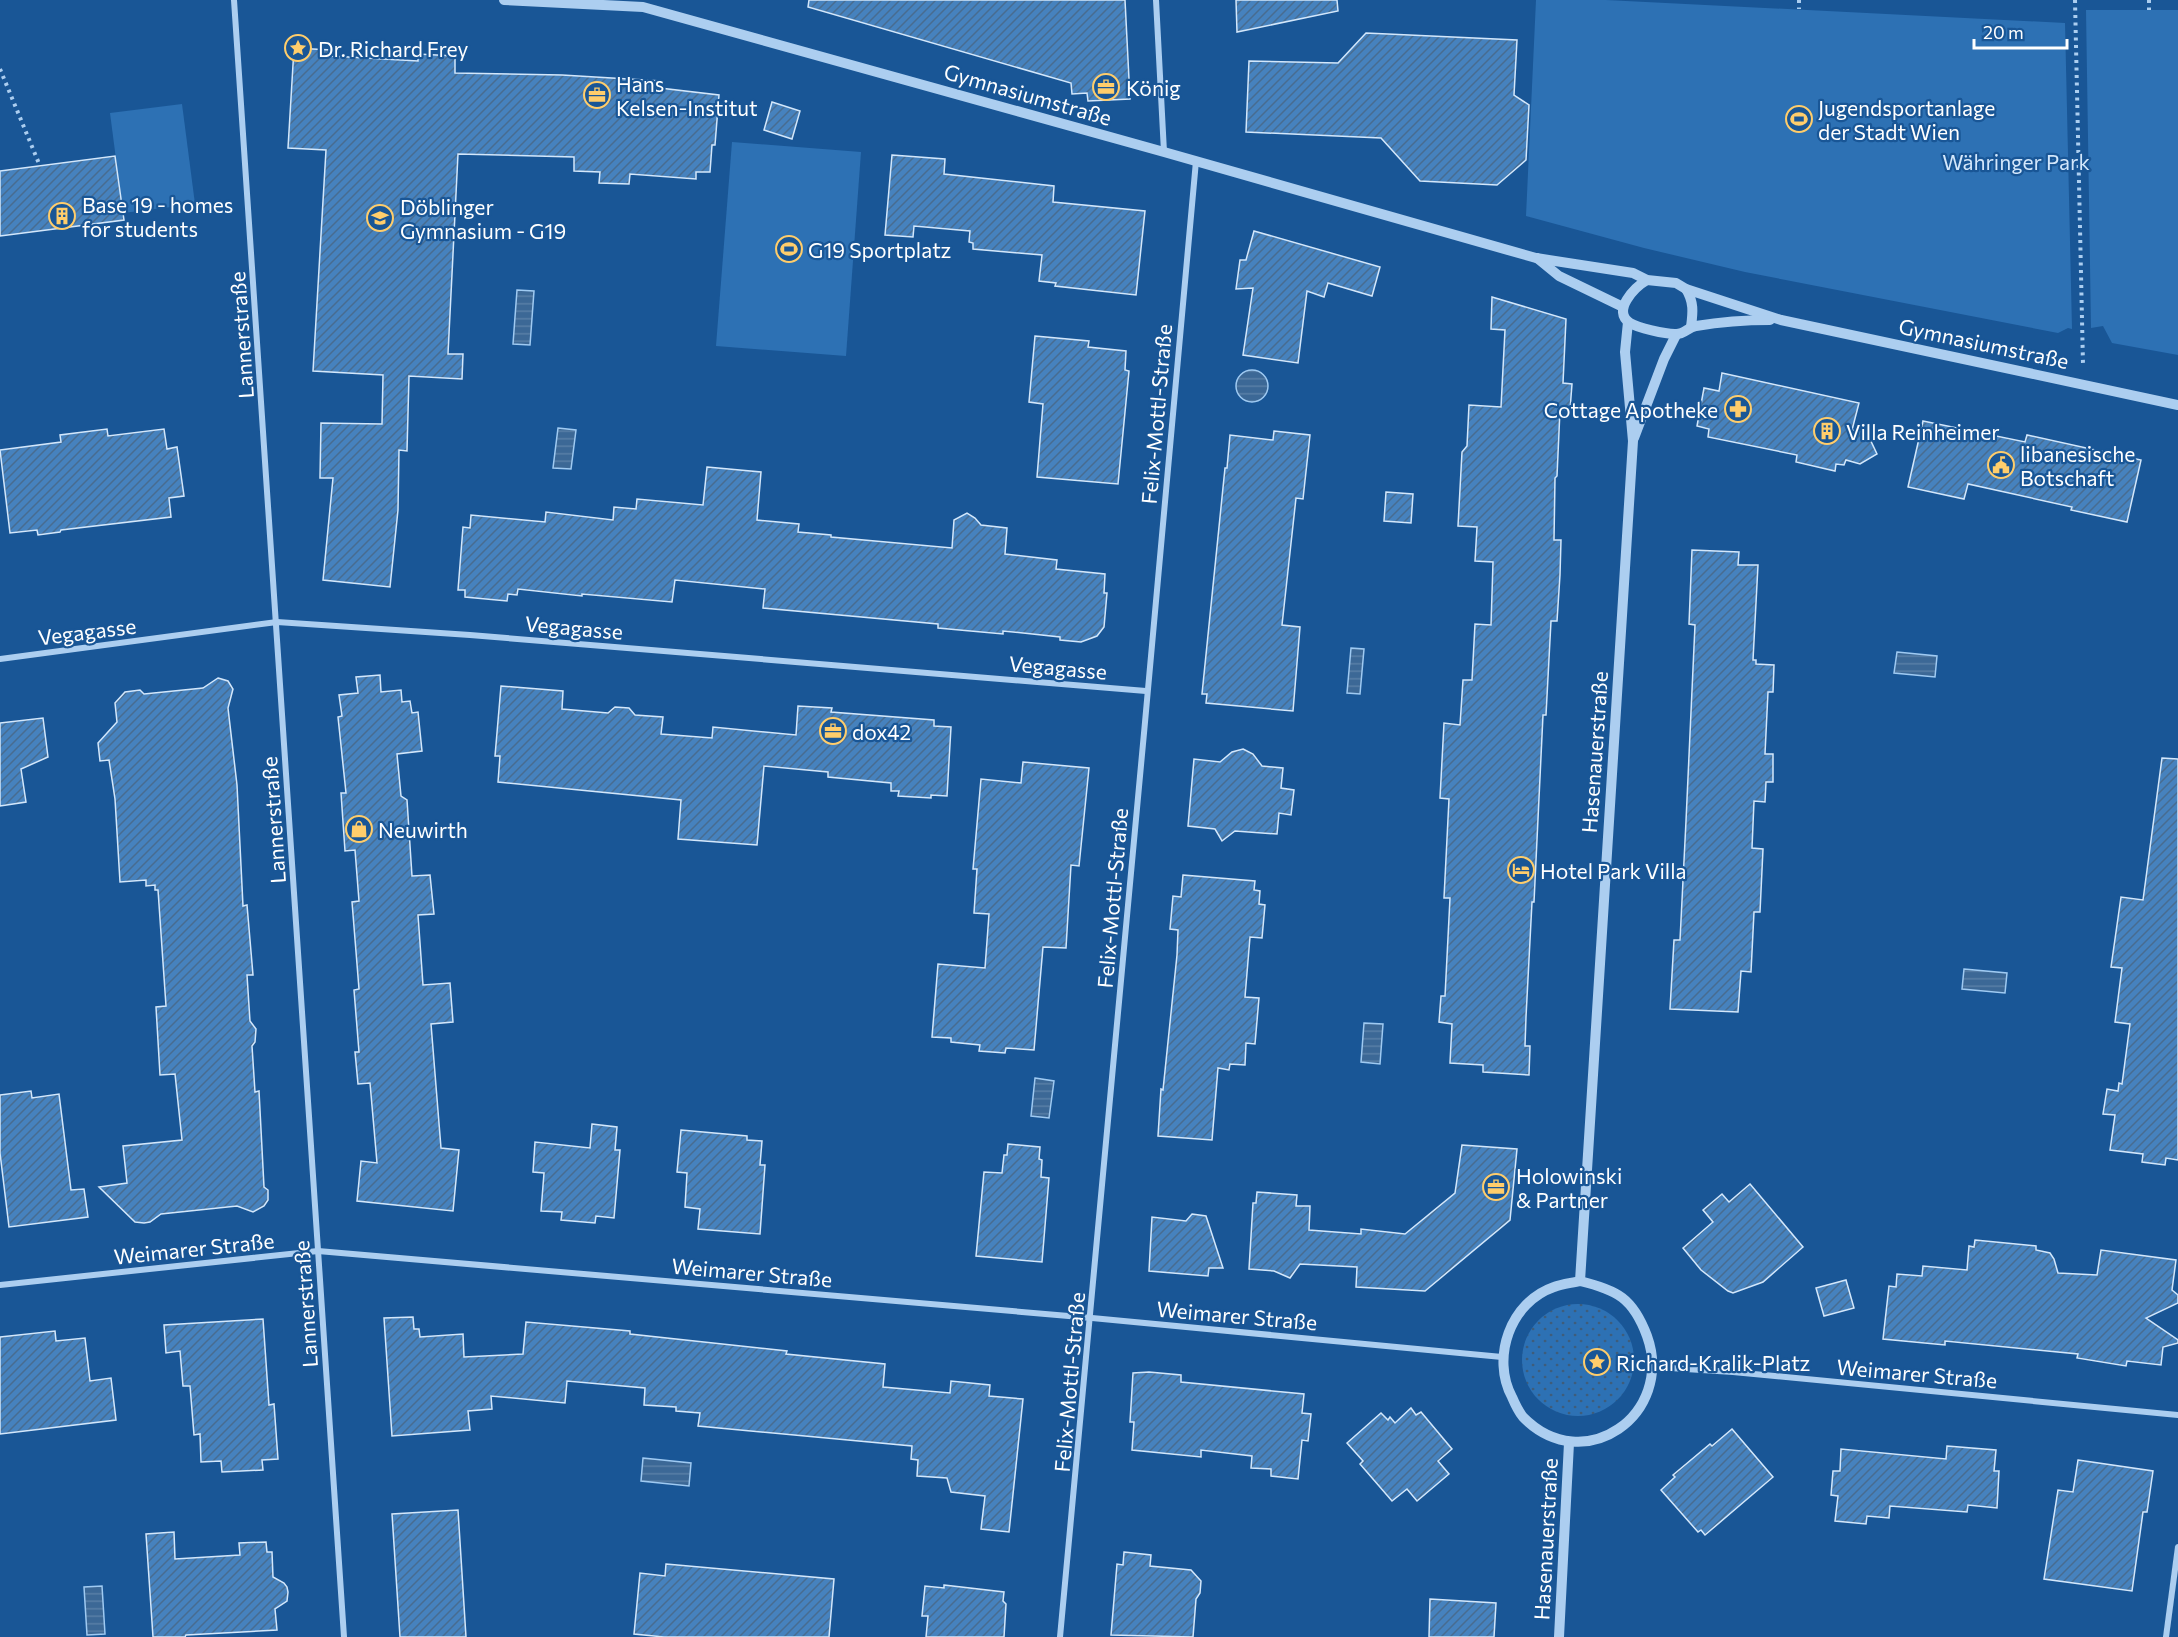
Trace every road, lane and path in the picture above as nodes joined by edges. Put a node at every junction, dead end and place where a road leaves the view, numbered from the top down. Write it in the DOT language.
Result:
graph roads {
  1 [pos="234,0"];
  2 [pos="504,0"];
  3 [pos="1156,0"];
  4 [pos="1799,0"];
  5 [pos="2075,0"];
  6 [pos="2149,0"];
  7 [pos="642,4"];
  8 [pos="1799,9"];
  9 [pos="2149,10"];
  10 [pos="0,69"];
  11 [pos="1164,152"];
  12 [pos="1196,161"];
  13 [pos="40,166"];
  14 [pos="1536,258"];
  15 [pos="1647,280"];
  16 [pos="1686,290"];
  17 [pos="1623,308"];
  18 [pos="1781,320"];
  19 [pos="1628,322"];
  20 [pos="1691,327"];
  21 [pos="1676,335"];
  22 [pos="2084,384"];
  23 [pos="2178,405"];
  24 [pos="1633,441"];
  25 [pos="277,622"];
  26 [pos="0,659"];
  27 [pos="1146,691"];
  28 [pos="318,1251"];
  29 [pos="1580,1281"];
  30 [pos="0,1286"];
  31 [pos="1092,1318"];
  32 [pos="1502,1357"];
  33 [pos="1654,1367"];
  34 [pos="2178,1415"];
  35 [pos="1569,1443"];
  36 [pos="2178,1547"];
  37 [pos="344,1637"];
  38 [pos="1060,1637"];
  39 [pos="1559,1637"];
  40 [pos="2166,1637"];
  1 -- 25 [label="street, Lannerstraße"];
  2 -- 7 [label="street, Gymnasiumstraße"];
  3 -- 11 [label="street"];
  4 -- 8 [label="path"];
  5 -- 22 [label="path"];
  6 -- 9 [label="path"];
  7 -- 11 [label="street, Gymnasiumstraße"];
  10 -- 13 [label="path"];
  11 -- 12 [label="street, Gymnasiumstraße"];
  12 -- 14 [label="street, Gymnasiumstraße"];
  12 -- 27 [label="street, Felix-Mottl-Straße"];
  14 -- 15 [label="street, Gymnasiumstraße"];
  14 -- 17 [label="street, Gymnasiumstraße"];
  15 -- 16 [label="street, Gymnasiumstraße"];
  15 -- 17 [label="street"];
  16 -- 18 [label="street, Gymnasiumstraße"];
  16 -- 20 [label="street"];
  17 -- 19 [label="street"];
  18 -- 20 [label="street, Gymnasiumstraße"];
  18 -- 22 [label="street, Gymnasiumstraße"];
  19 -- 21 [label="street"];
  19 -- 24 [label="street, Hasenauerstraße"];
  20 -- 21 [label="street, Gymnasiumstraße"];
  21 -- 24 [label="street, Hasenauerstraße"];
  22 -- 23 [label="street, Gymnasiumstraße"];
  24 -- 29 [label="street, Hasenauerstraße"];
  25 -- 26 [label="street, Vegagasse"];
  25 -- 27 [label="street, Vegagasse"];
  25 -- 28 [label="street, Lannerstraße"];
  27 -- 31 [label="street, Felix-Mottl-Straße"];
  28 -- 30 [label="street, Weimarer Straße"];
  28 -- 31 [label="street, Weimarer Straße"];
  28 -- 37 [label="street, Lannerstraße"];
  29 -- 32 [label="street"];
  29 -- 33 [label="street"];
  31 -- 32 [label="street, Weimarer Straße"];
  31 -- 38 [label="street, Felix-Mottl-Straße"];
  32 -- 35 [label="street"];
  33 -- 34 [label="street, Weimarer Straße"];
  33 -- 35 [label="street"];
  35 -- 39 [label="street, Hasenauerstraße"];
  36 -- 40 [label="street"];
}
